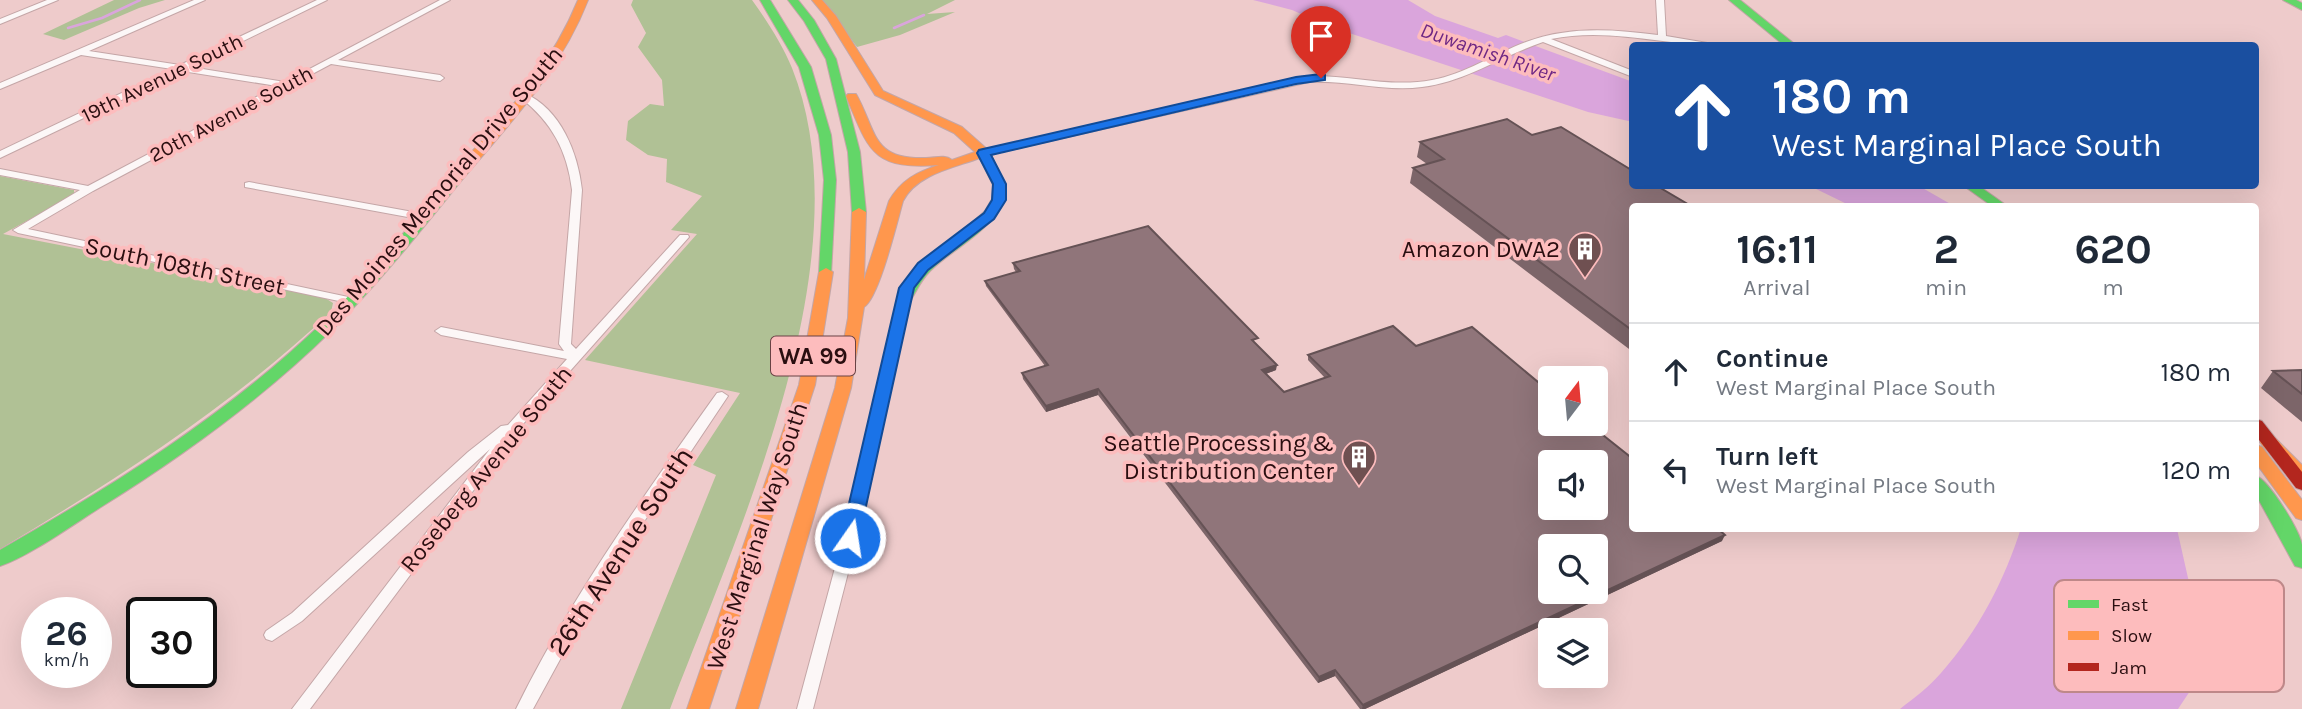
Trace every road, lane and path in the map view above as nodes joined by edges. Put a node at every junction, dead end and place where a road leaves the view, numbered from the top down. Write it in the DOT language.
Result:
graph roads {
  1 [pos="54,0"];
  2 [pos="201,0"];
  3 [pos="323,0"];
  4 [pos="446,0"];
  5 [pos="583,0"];
  6 [pos="765,0"];
  7 [pos="793,0"];
  8 [pos="817,0"];
  9 [pos="1660,0"];
  10 [pos="1734,0"];
  11 [pos="2288,0"];
  12 [pos="2300,3"];
  13 [pos="0,22"];
  14 [pos="1542,39"];
  15 [pos="1662,39"];
  16 [pos="1687,42"];
  17 [pos="1786,42"];
  18 [pos="79,52"];
  19 [pos="831,59"];
  20 [pos="331,62"];
  21 [pos="183,68"];
  22 [pos="1629,72"];
  23 [pos="440,78"];
  24 [pos="287,85"];
  25 [pos="0,86"];
  26 [pos="524,96"];
  27 [pos="984,153"];
  28 [pos="0,155"];
  29 [pos="0,172"];
  30 [pos="249,185"];
  31 [pos="89,189"];
  32 [pos="1976,189"];
  33 [pos="1996,203"];
  34 [pos="424,217"];
  35 [pos="18,230"];
  36 [pos="684,237"];
  37 [pos="904,300"];
  38 [pos="353,301"];
  39 [pos="856,318"];
  40 [pos="441,331"];
  41 [pos="576,357"];
  42 [pos="722,396"];
  43 [pos="518,421"];
  44 [pos="2262,447"];
  45 [pos="2302,475"];
  46 [pos="2302,484"];
  47 [pos="2259,486"];
  48 [pos="2274,508"];
  49 [pos="2302,513"];
  50 [pos="2302,538"];
  51 [pos="0,559"];
  52 [pos="2302,561"];
  53 [pos="272,635"];
  54 [pos="300,709"];
  55 [pos="524,709"];
  56 [pos="698,709"];
  57 [pos="747,709"];
  58 [pos="805,709"];
  1 -- 13 [label="street"];
  2 -- 18 [label="street"];
  3 -- 21 [label="street, 19th Avenue South"];
  4 -- 20 [label="street, 20th Avenue South"];
  5 -- 26 [label="main road, Des Moines Memorial Drive South"];
  6 -- 56 [label="main road, West Marginal Way South / WA 99"];
  7 -- 19 [label="main road, West Marginal Way South / WA 99"];
  8 -- 27 [label="main road"];
  9 -- 15 [label="street"];
  10 -- 17 [label="main road"];
  11 -- 12 [label="main road"];
  14 -- 15 [label="street"];
  14 -- 22 [label="street"];
  14 -- 27 [label="street"];
  15 -- 16 [label="street"];
  18 -- 21 [label="street"];
  18 -- 25 [label="street"];
  19 -- 27 [label="main road"];
  19 -- 39 [label="main road, West Marginal Way South / WA 99"];
  20 -- 23 [label="street"];
  20 -- 24 [label="street, 20th Avenue South"];
  21 -- 24 [label="street"];
  21 -- 28 [label="street, 19th Avenue South"];
  24 -- 31 [label="street, 20th Avenue South"];
  26 -- 34 [label="main road, Des Moines Memorial Drive South"];
  26 -- 41 [label="street"];
  27 -- 37 [label="main road"];
  27 -- 39 [label="main road"];
  29 -- 31 [label="street"];
  30 -- 34 [label="street"];
  31 -- 35 [label="street, 20th Avenue South"];
  32 -- 33 [label="main road"];
  34 -- 38 [label="main road, Des Moines Memorial Drive South"];
  35 -- 38 [label="street, South 108th Street"];
  36 -- 41 [label="street, Roseberg Avenue South"];
  37 -- 58 [label="street"];
  38 -- 51 [label="main road, Des Moines Memorial Drive South"];
  39 -- 57 [label="main road, West Marginal Way South / WA 99"];
  40 -- 41 [label="street"];
  41 -- 43 [label="street, Roseberg Avenue South"];
  42 -- 55 [label="street, 26th Avenue South"];
  43 -- 53 [label="street"];
  43 -- 54 [label="street, Roseberg Avenue South"];
  44 -- 45 [label="main road"];
  44 -- 46 [label="main road"];
  44 -- 49 [label="main road"];
  47 -- 48 [label="main road"];
  48 -- 50 [label="main road"];
  48 -- 52 [label="main road"];
}
